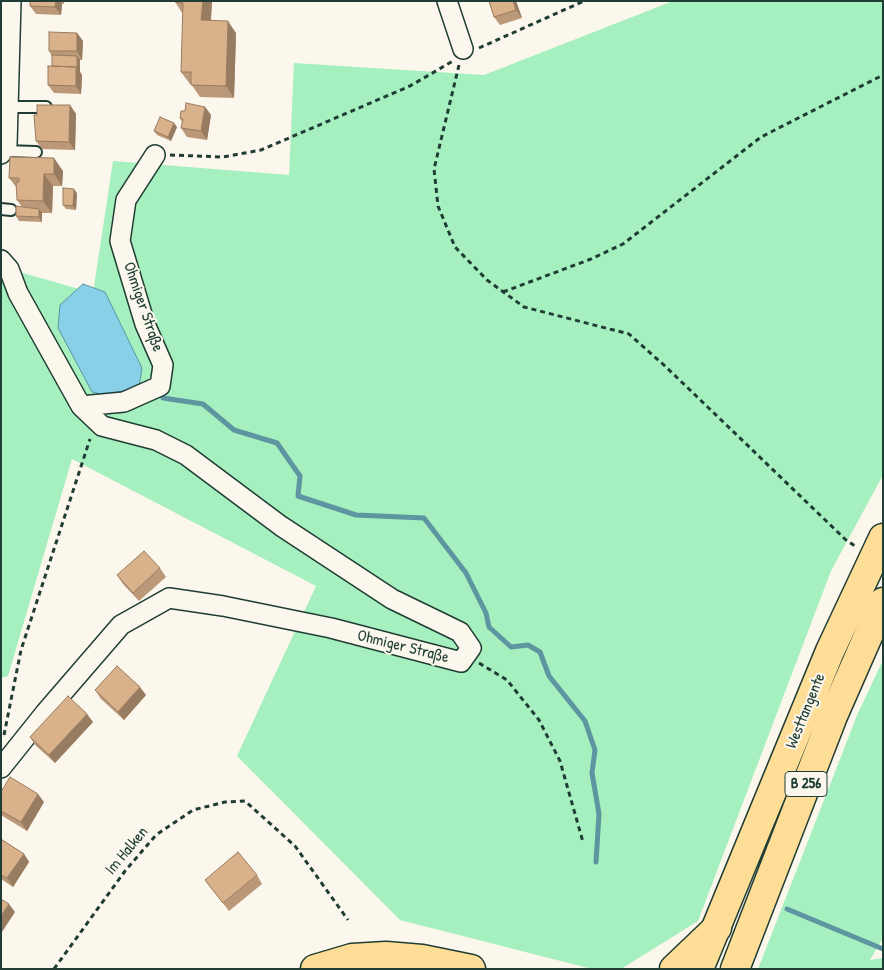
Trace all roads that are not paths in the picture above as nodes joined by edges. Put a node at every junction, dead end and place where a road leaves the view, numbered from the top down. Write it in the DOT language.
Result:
graph roads {
  1 [pos="11,1"];
  2 [pos="447,1"];
  3 [pos="462,53"];
  4 [pos="46,106"];
  5 [pos="8,107"];
  6 [pos="36,152"];
  7 [pos="2,153"];
  8 [pos="155,155"];
  9 [pos="1,249"];
  10 [pos="5,264"];
  11 [pos="81,406"];
  12 [pos="873,544"];
  13 [pos="883,602"];
  14 [pos="1,768"];
  15 [pos="716,928"];
  16 [pos="315,969"];
  17 [pos="471,969"];
  18 [pos="674,969"];
  19 [pos="699,969"];
  20 [pos="735,969"];
  1 -- 5 [label="street"];
  2 -- 3 [label="street"];
  4 -- 5 [label="lane"];
  5 -- 7 [label="street"];
  6 -- 7 [label="lane"];
  8 -- 11 [label="street, Ohmiger Straße"];
  9 -- 10 [label="street, Ohmiger Straße"];
  10 -- 11 [label="street, Ohmiger Straße"];
  11 -- 14 [label="street, Ohmiger Straße"];
  12 -- 15 [label="main road, Westtangente / B 256"];
  13 -- 20 [label="main road, Westtangente / B 256"];
  15 -- 18 [label="main road"];
  15 -- 19 [label="main road, Westtangente / B 256"];
  16 -- 17 [label="main road"];
}
